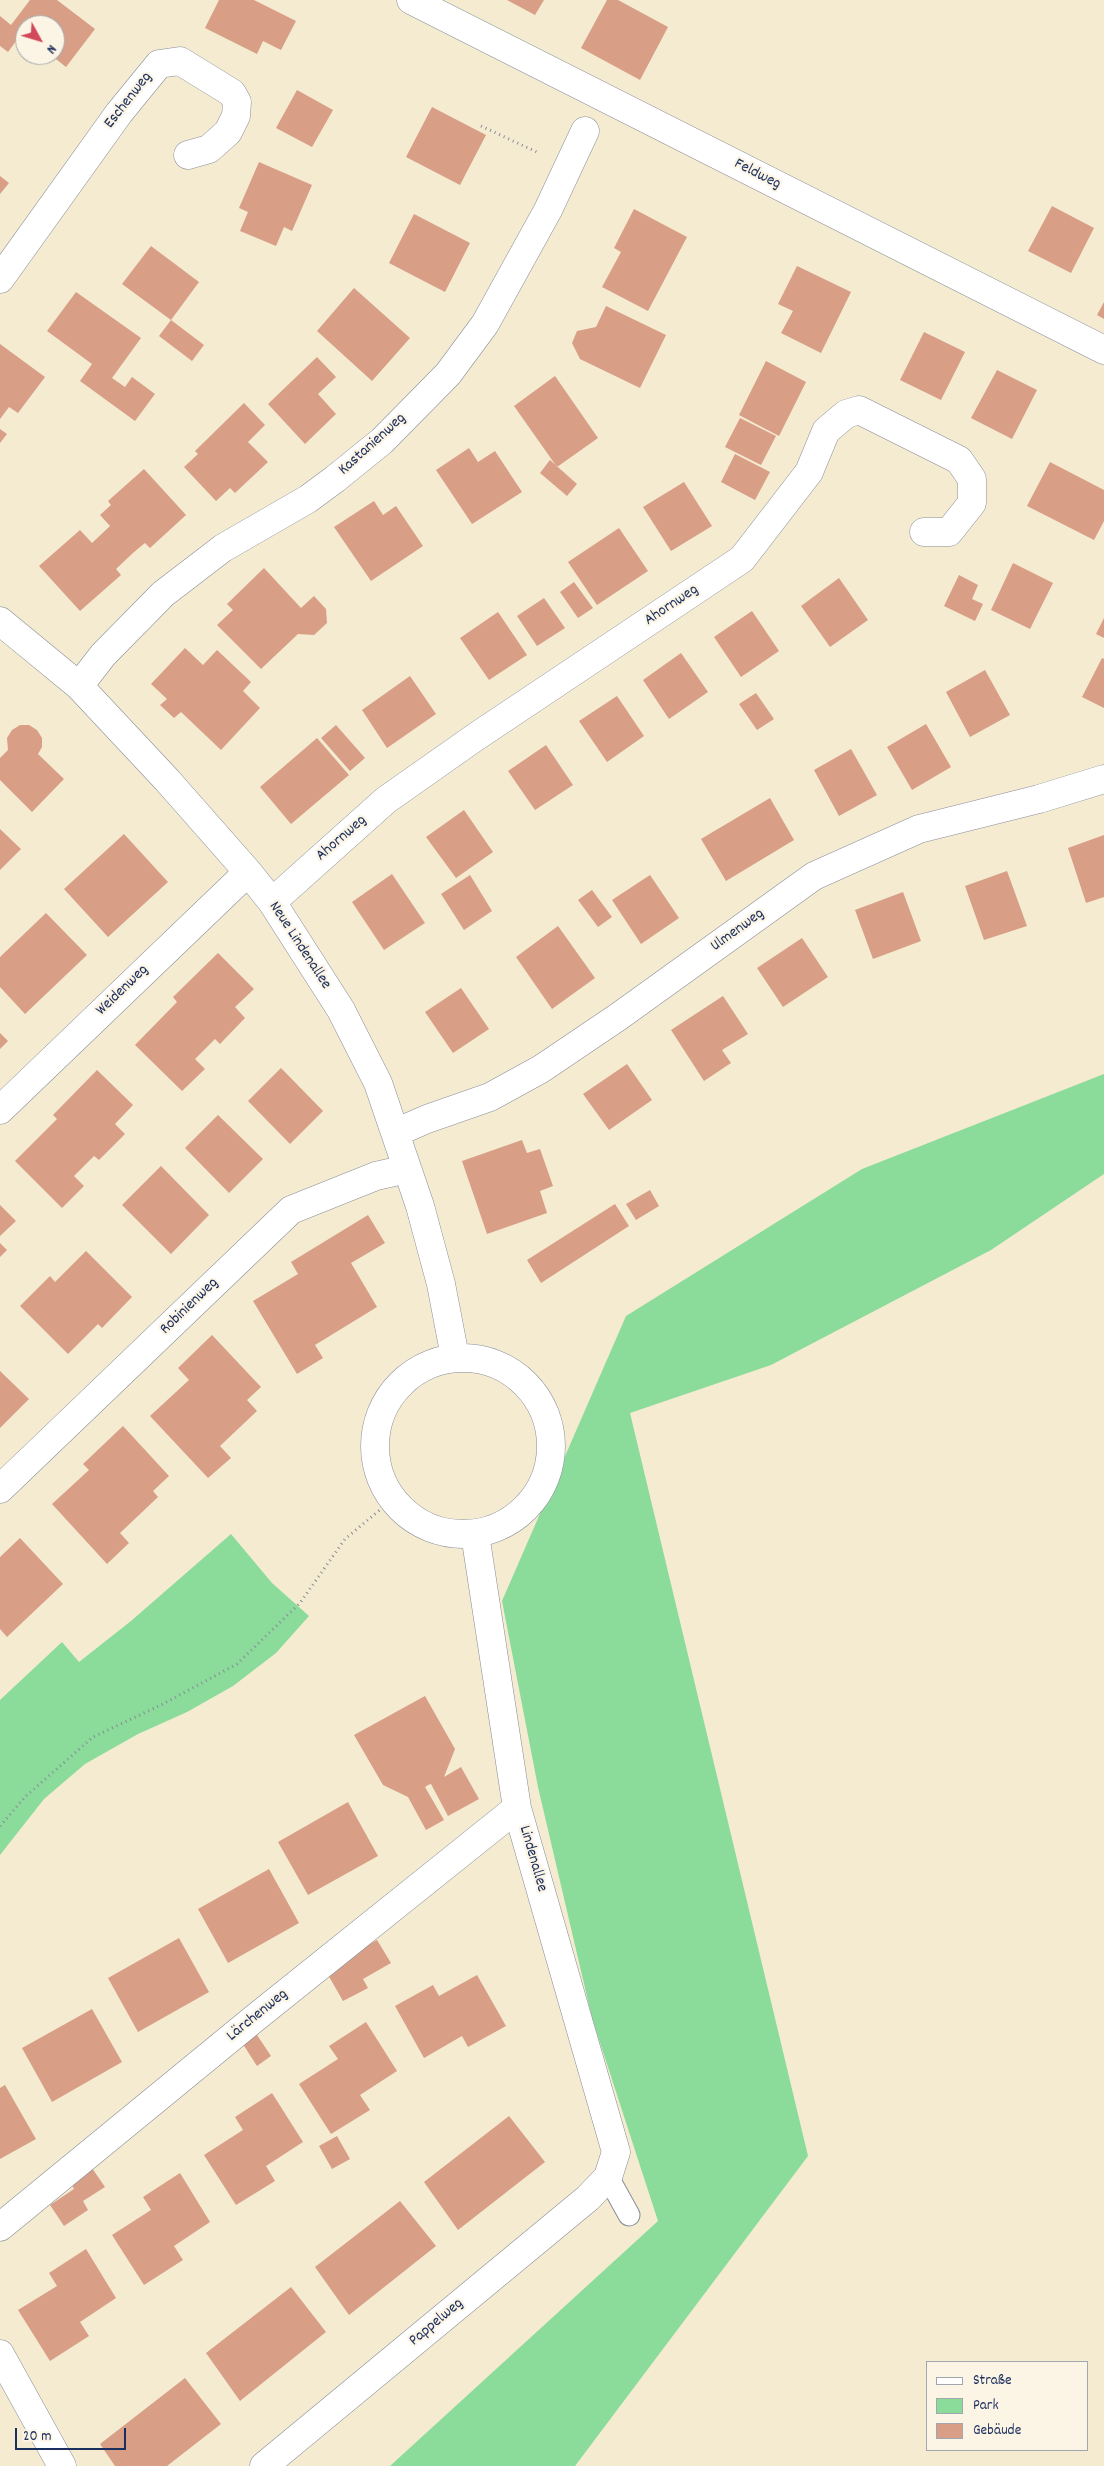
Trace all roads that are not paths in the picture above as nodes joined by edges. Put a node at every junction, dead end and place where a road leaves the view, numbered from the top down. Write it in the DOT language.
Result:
graph roads {
  1 [pos="411,0"];
  2 [pos="586,131"];
  3 [pos="188,155"];
  4 [pos="0,279"];
  5 [pos="1104,350"];
  6 [pos="924,532"];
  7 [pos="0,621"];
  8 [pos="79,686"];
  9 [pos="1104,779"];
  10 [pos="248,872"];
  11 [pos="272,902"];
  12 [pos="0,1110"];
  13 [pos="395,1133"];
  14 [pos="407,1169"];
  15 [pos="455,1357"];
  16 [pos="0,1489"];
  17 [pos="474,1534"];
  18 [pos="517,1808"];
  19 [pos="608,2178"];
  20 [pos="629,2215"];
  21 [pos="0,2227"];
  22 [pos="0,2354"];
  23 [pos="62,2466"];
  24 [pos="264,2466"];
  1 -- 5 [label="street, Feldweg"];
  2 -- 8 [label="street, Kastanienweg"];
  3 -- 4 [label="street, Eschenweg"];
  6 -- 11 [label="street, Ahornweg"];
  7 -- 8 [label="street, Neue Lindenallee"];
  8 -- 10 [label="street, Neue Lindenallee"];
  9 -- 13 [label="street, Ulmenweg"];
  10 -- 11 [label="street, Neue Lindenallee"];
  10 -- 12 [label="street, Weidenweg"];
  11 -- 13 [label="street, Neue Lindenallee"];
  13 -- 14 [label="street, Neue Lindenallee"];
  14 -- 15 [label="street, Neue Lindenallee"];
  14 -- 16 [label="street, Robinienweg"];
  15 -- 17 [label="street"];
  15 -- 17 [label="street"];
  17 -- 18 [label="street, Lindenallee"];
  18 -- 19 [label="street, Lindenallee"];
  18 -- 21 [label="street, Lärchenweg"];
  19 -- 20 [label="lane"];
  19 -- 24 [label="street, Pappelweg"];
  22 -- 23 [label="street"];
}
